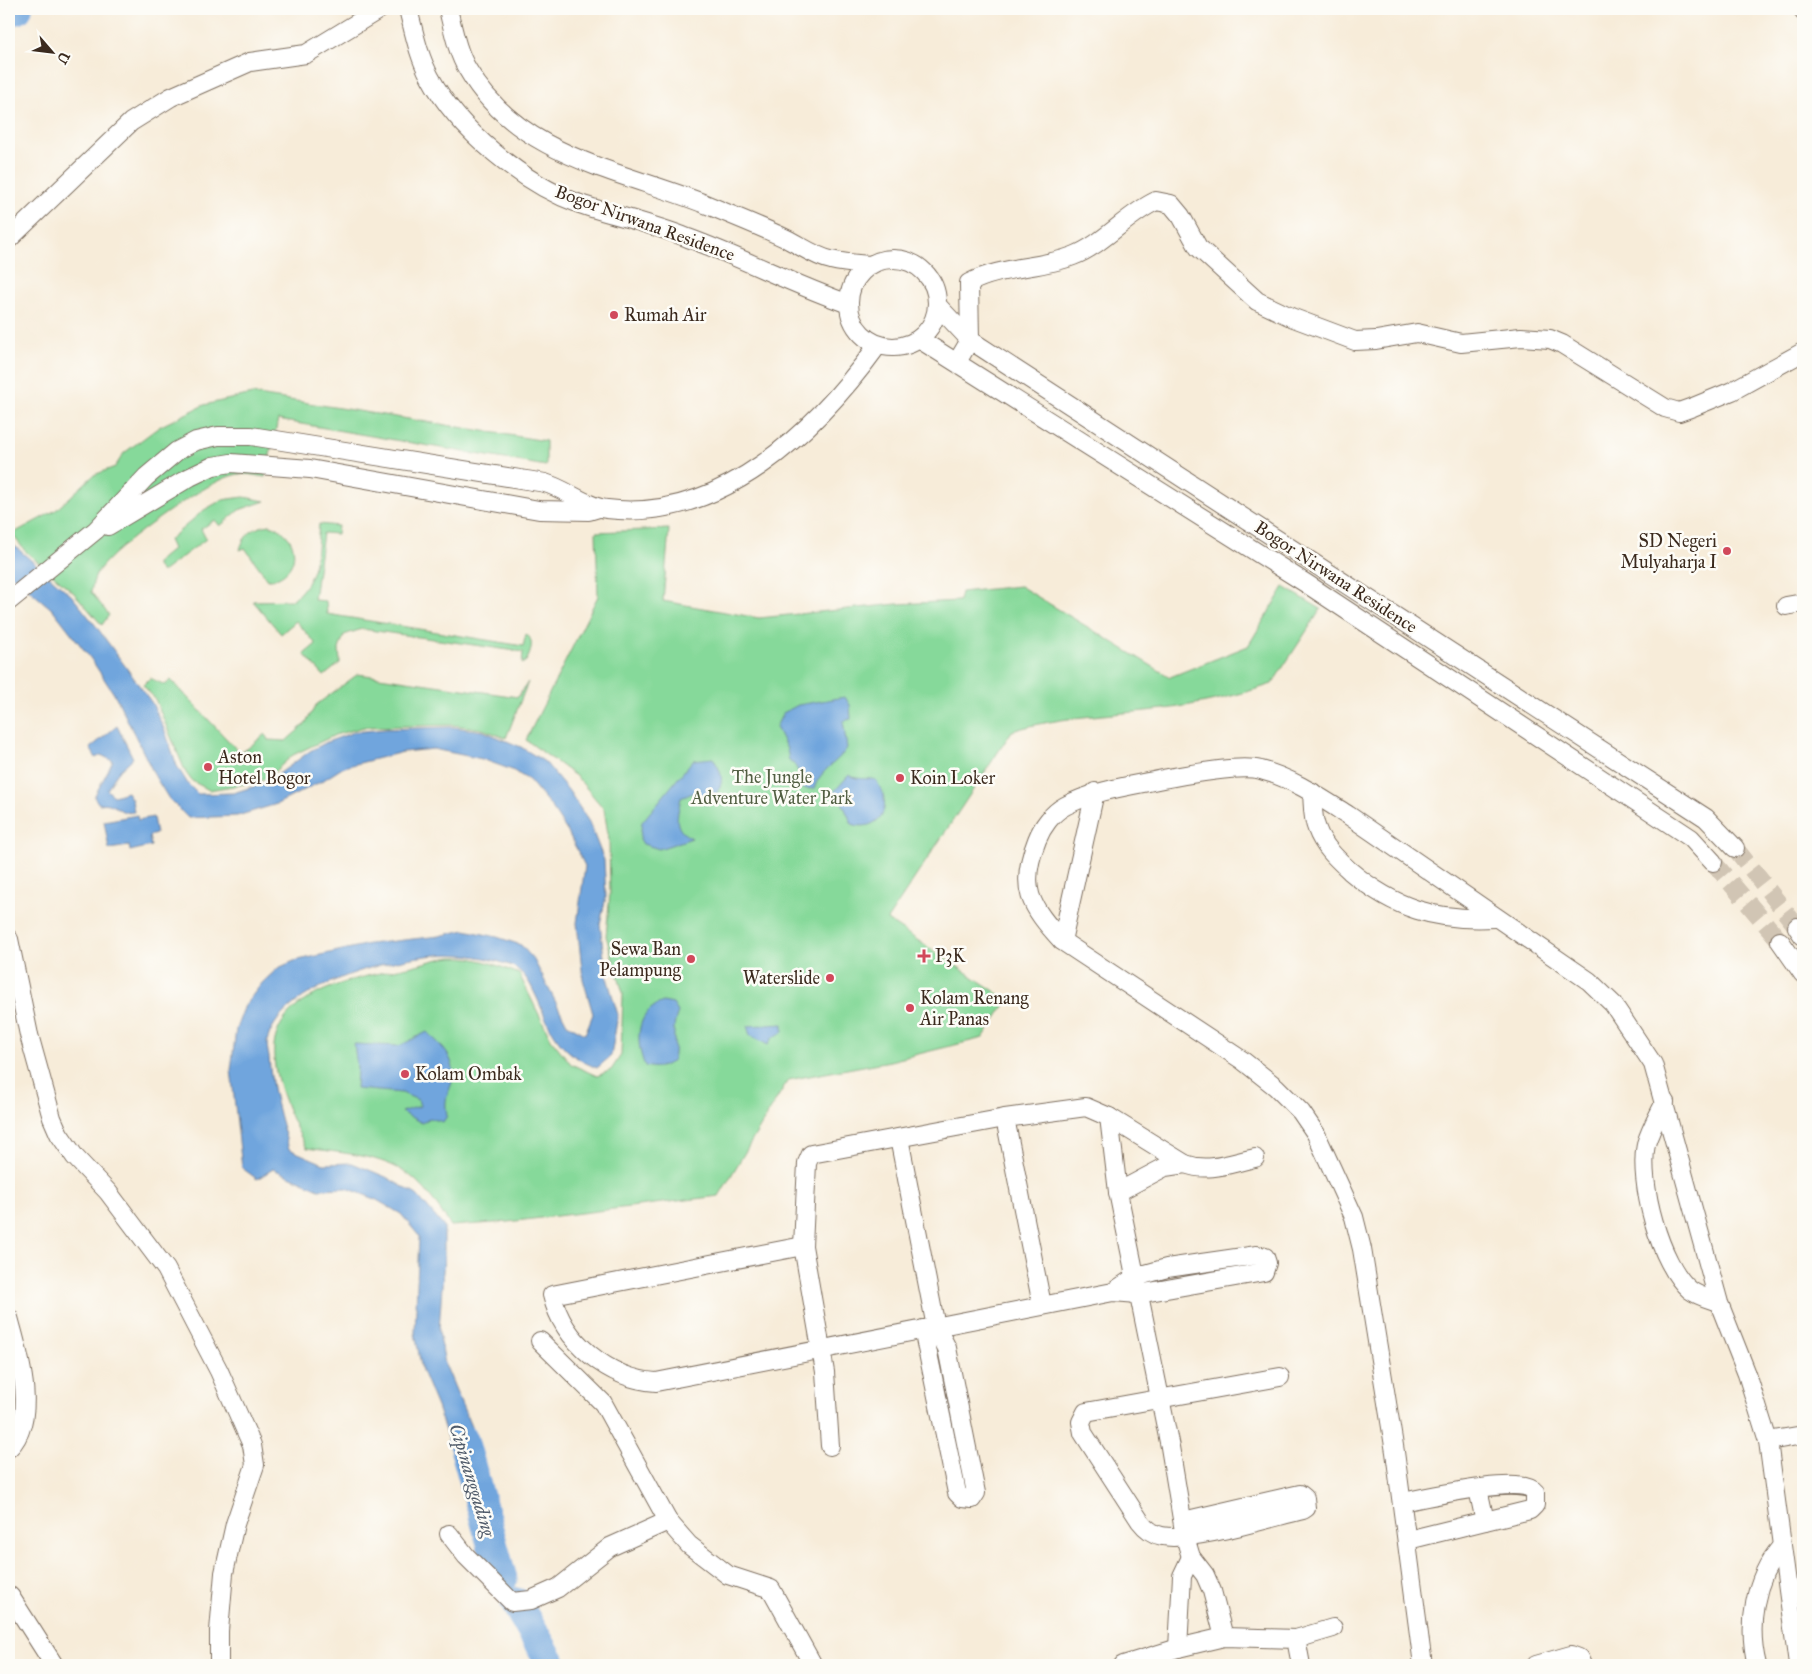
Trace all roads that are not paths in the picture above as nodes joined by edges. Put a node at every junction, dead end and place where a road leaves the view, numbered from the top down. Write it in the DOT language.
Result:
graph roads {
  1 [pos="380,9"];
  2 [pos="408,9"];
  3 [pos="448,9"];
  4 [pos="9,239"];
  5 [pos="869,265"];
  6 [pos="849,304"];
  7 [pos="938,306"];
  8 [pos="919,340"];
  9 [pos="970,340"];
  10 [pos="878,345"];
  11 [pos="1803,352"];
  12 [pos="957,362"];
  13 [pos="600,508"];
  14 [pos="96,530"];
  15 [pos="11,599"];
  16 [pos="1803,602"];
  17 [pos="1786,606"];
  18 [pos="1095,792"];
  19 [pos="1312,792"];
  20 [pos="1735,848"];
  21 [pos="1713,862"];
  22 [pos="1494,918"];
  23 [pos="9,939"];
  24 [pos="1780,941"];
  25 [pos="1062,942"];
  26 [pos="1803,974"];
  27 [pos="1665,1102"];
  28 [pos="1109,1117"];
  29 [pos="1005,1118"];
  30 [pos="899,1138"];
  31 [pos="1255,1158"];
  32 [pos="1185,1164"];
  33 [pos="1118,1192"];
  34 [pos="803,1246"];
  35 [pos="1136,1286"];
  36 [pos="1718,1302"];
  37 [pos="1042,1305"];
  38 [pos="9,1318"];
  39 [pos="929,1328"];
  40 [pos="12,1339"];
  41 [pos="540,1341"];
  42 [pos="822,1348"];
  43 [pos="15,1366"];
  44 [pos="1280,1377"];
  45 [pos="1158,1398"];
  46 [pos="1803,1435"];
  47 [pos="1768,1441"];
  48 [pos="830,1446"];
  49 [pos="9,1448"];
  50 [pos="1478,1489"];
  51 [pos="1402,1502"];
  52 [pos="668,1521"];
  53 [pos="1485,1521"];
  54 [pos="1184,1529"];
  55 [pos="449,1534"];
  56 [pos="1408,1540"];
  57 [pos="1781,1547"];
  58 [pos="1191,1557"];
  59 [pos="10,1596"];
  60 [pos="1333,1628"];
  61 [pos="1224,1637"];
  62 [pos="1296,1639"];
  63 [pos="1178,1648"];
  64 [pos="54,1665"];
  65 [pos="220,1665"];
  66 [pos="813,1665"];
  67 [pos="1123,1665"];
  68 [pos="1301,1665"];
  69 [pos="1423,1665"];
  70 [pos="1536,1665"];
  71 [pos="1582,1665"];
  72 [pos="1756,1665"];
  73 [pos="1798,1665"];
  1 -- 4 [label="street"];
  2 -- 6 [label="street, Bogor Nirwana Residence"];
  3 -- 5 [label="street, Bogor Nirwana Residence"];
  5 -- 6 [label="street"];
  5 -- 7 [label="street"];
  6 -- 10 [label="street"];
  7 -- 8 [label="street"];
  7 -- 9 [label="street, Bogor Nirwana Residence"];
  8 -- 10 [label="street"];
  8 -- 12 [label="street, Bogor Nirwana Residence"];
  9 -- 11 [label="street"];
  9 -- 12 [label="street"];
  9 -- 20 [label="street, Bogor Nirwana Residence"];
  10 -- 13 [label="street"];
  12 -- 21 [label="street, Bogor Nirwana Residence"];
  13 -- 14 [label="street"];
  13 -- 14 [label="street"];
  14 -- 15 [label="street"];
  16 -- 17 [label="street"];
  18 -- 19 [label="street"];
  18 -- 25 [label="street"];
  18 -- 25 [label="street"];
  19 -- 22 [label="street"];
  19 -- 22 [label="street"];
  22 -- 27 [label="street"];
  23 -- 65 [label="street"];
  24 -- 26 [label="street"];
  25 -- 51 [label="street"];
  27 -- 36 [label="street"];
  27 -- 36 [label="street"];
  28 -- 29 [label="street"];
  28 -- 32 [label="street"];
  28 -- 33 [label="street"];
  29 -- 30 [label="street"];
  29 -- 37 [label="street"];
  30 -- 34 [label="street"];
  30 -- 39 [label="street"];
  31 -- 32 [label="street"];
  32 -- 33 [label="street"];
  33 -- 35 [label="street"];
  34 -- 42 [label="street"];
  34 -- 42 [label="street"];
  35 -- 35 [label="street"];
  35 -- 37 [label="street"];
  35 -- 45 [label="street"];
  36 -- 47 [label="street"];
  37 -- 39 [label="street"];
  38 -- 40 [label="street"];
  39 -- 39 [label="street"];
  39 -- 42 [label="street"];
  40 -- 43 [label="street"];
  41 -- 52 [label="street"];
  42 -- 48 [label="street"];
  43 -- 49 [label="street"];
  44 -- 45 [label="street"];
  45 -- 54 [label="street"];
  45 -- 54 [label="street"];
  46 -- 47 [label="street"];
  47 -- 57 [label="street"];
  50 -- 51 [label="street"];
  50 -- 53 [label="street"];
  50 -- 53 [label="street"];
  51 -- 56 [label="street"];
  52 -- 55 [label="street"];
  52 -- 66 [label="street"];
  53 -- 56 [label="street"];
  54 -- 54 [label="street"];
  54 -- 58 [label="street"];
  56 -- 69 [label="street"];
  57 -- 72 [label="street"];
  57 -- 73 [label="street"];
  58 -- 61 [label="street"];
  58 -- 63 [label="street"];
  59 -- 64 [label="street"];
  60 -- 62 [label="street"];
  61 -- 62 [label="street"];
  61 -- 63 [label="street"];
  62 -- 68 [label="street"];
  63 -- 67 [label="street"];
  70 -- 71 [label="street"];
}
